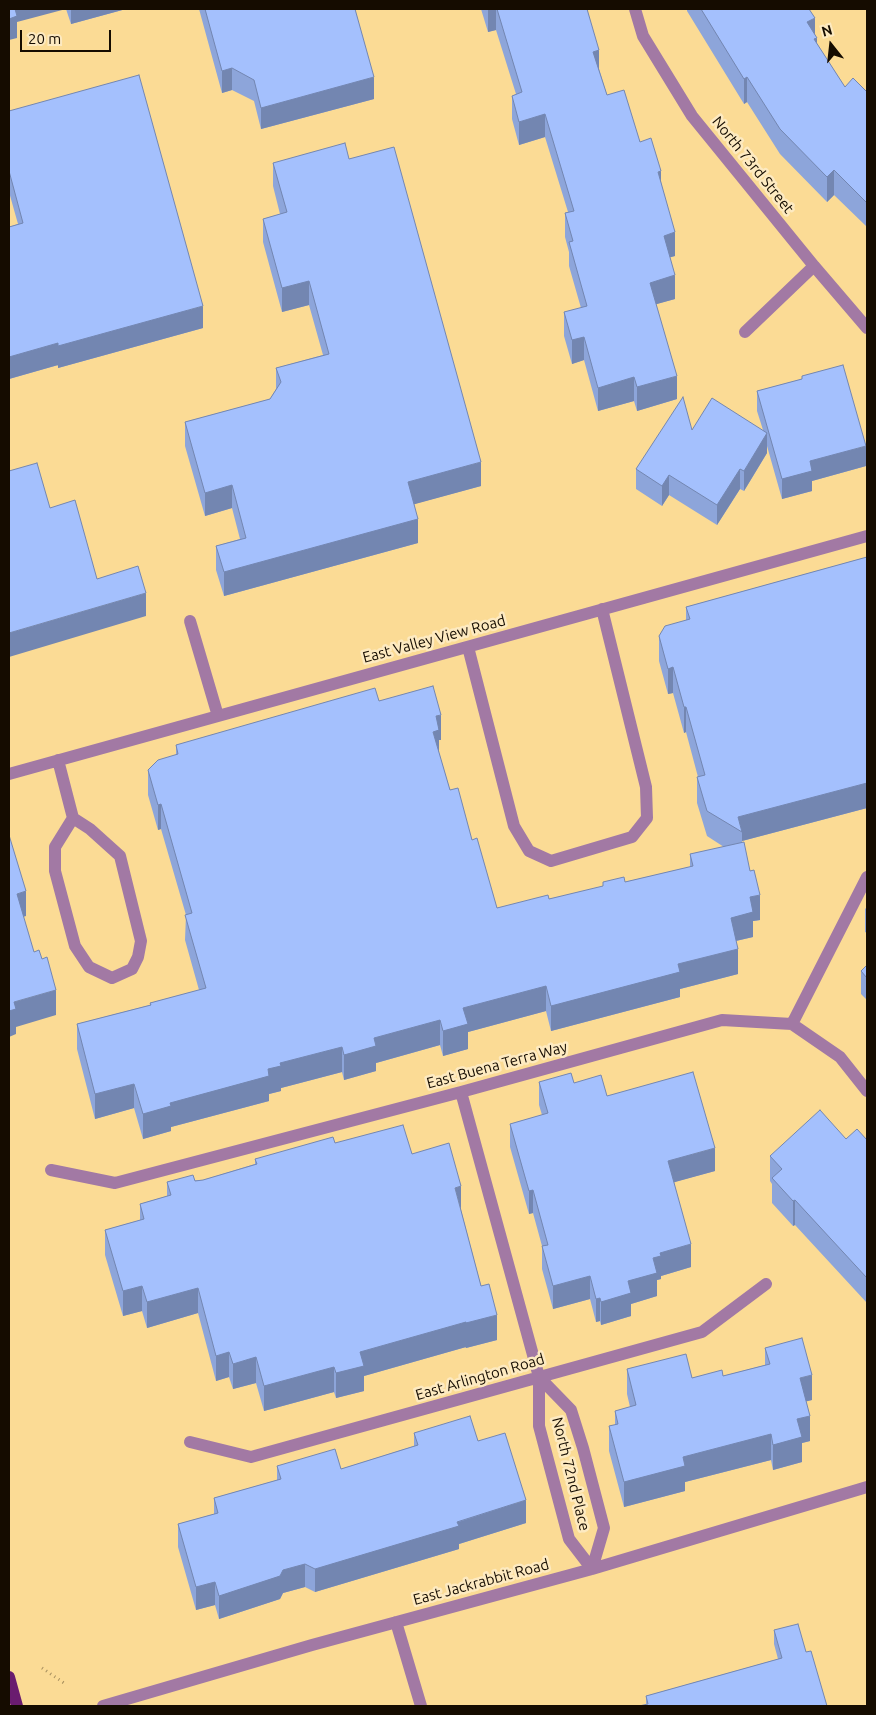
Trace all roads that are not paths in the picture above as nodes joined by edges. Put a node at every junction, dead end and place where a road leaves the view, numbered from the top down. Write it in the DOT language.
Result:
graph roads {
  1 [pos="635,9"];
  2 [pos="814,266"];
  3 [pos="867,328"];
  4 [pos="745,332"];
  5 [pos="867,536"];
  6 [pos="602,609"];
  7 [pos="190,621"];
  8 [pos="468,647"];
  9 [pos="218,716"];
  10 [pos="58,760"];
  11 [pos="9,774"];
  12 [pos="73,818"];
  13 [pos="867,877"];
  14 [pos="792,1024"];
  15 [pos="867,1091"];
  16 [pos="461,1092"];
  17 [pos="51,1170"];
  18 [pos="766,1284"];
  19 [pos="539,1377"];
  20 [pos="190,1442"];
  21 [pos="867,1487"];
  22 [pos="592,1569"];
  23 [pos="396,1622"];
  24 [pos="9,1677"];
  25 [pos="17,1706"];
  26 [pos="103,1706"];
  27 [pos="421,1706"];
  1 -- 2 [label="street, North 73rd Street"];
  2 -- 3 [label="street, North 73rd Street"];
  2 -- 4 [label="street"];
  5 -- 6 [label="street, East Valley View Road"];
  6 -- 8 [label="street, East Valley View Road"];
  6 -- 8 [label="street"];
  7 -- 9 [label="street"];
  8 -- 9 [label="street, East Valley View Road"];
  9 -- 10 [label="street, East Valley View Road"];
  10 -- 11 [label="street, East Valley View Road"];
  10 -- 12 [label="street"];
  12 -- 12 [label="street"];
  13 -- 14 [label="street"];
  14 -- 15 [label="street"];
  14 -- 16 [label="street, East Buena Terra Way"];
  16 -- 17 [label="street, East Buena Terra Way"];
  16 -- 19 [label="street, North 72nd Place"];
  18 -- 19 [label="street, East Arlington Road"];
  19 -- 20 [label="street, East Arlington Road"];
  19 -- 22 [label="street, North 72nd Place"];
  19 -- 22 [label="street, North 72nd Place"];
  21 -- 22 [label="street, East Jackrabbit Road"];
  22 -- 23 [label="street, East Jackrabbit Road"];
  23 -- 26 [label="street, East Jackrabbit Road"];
  23 -- 27 [label="street"];
  24 -- 25 [label="main road"];
}
